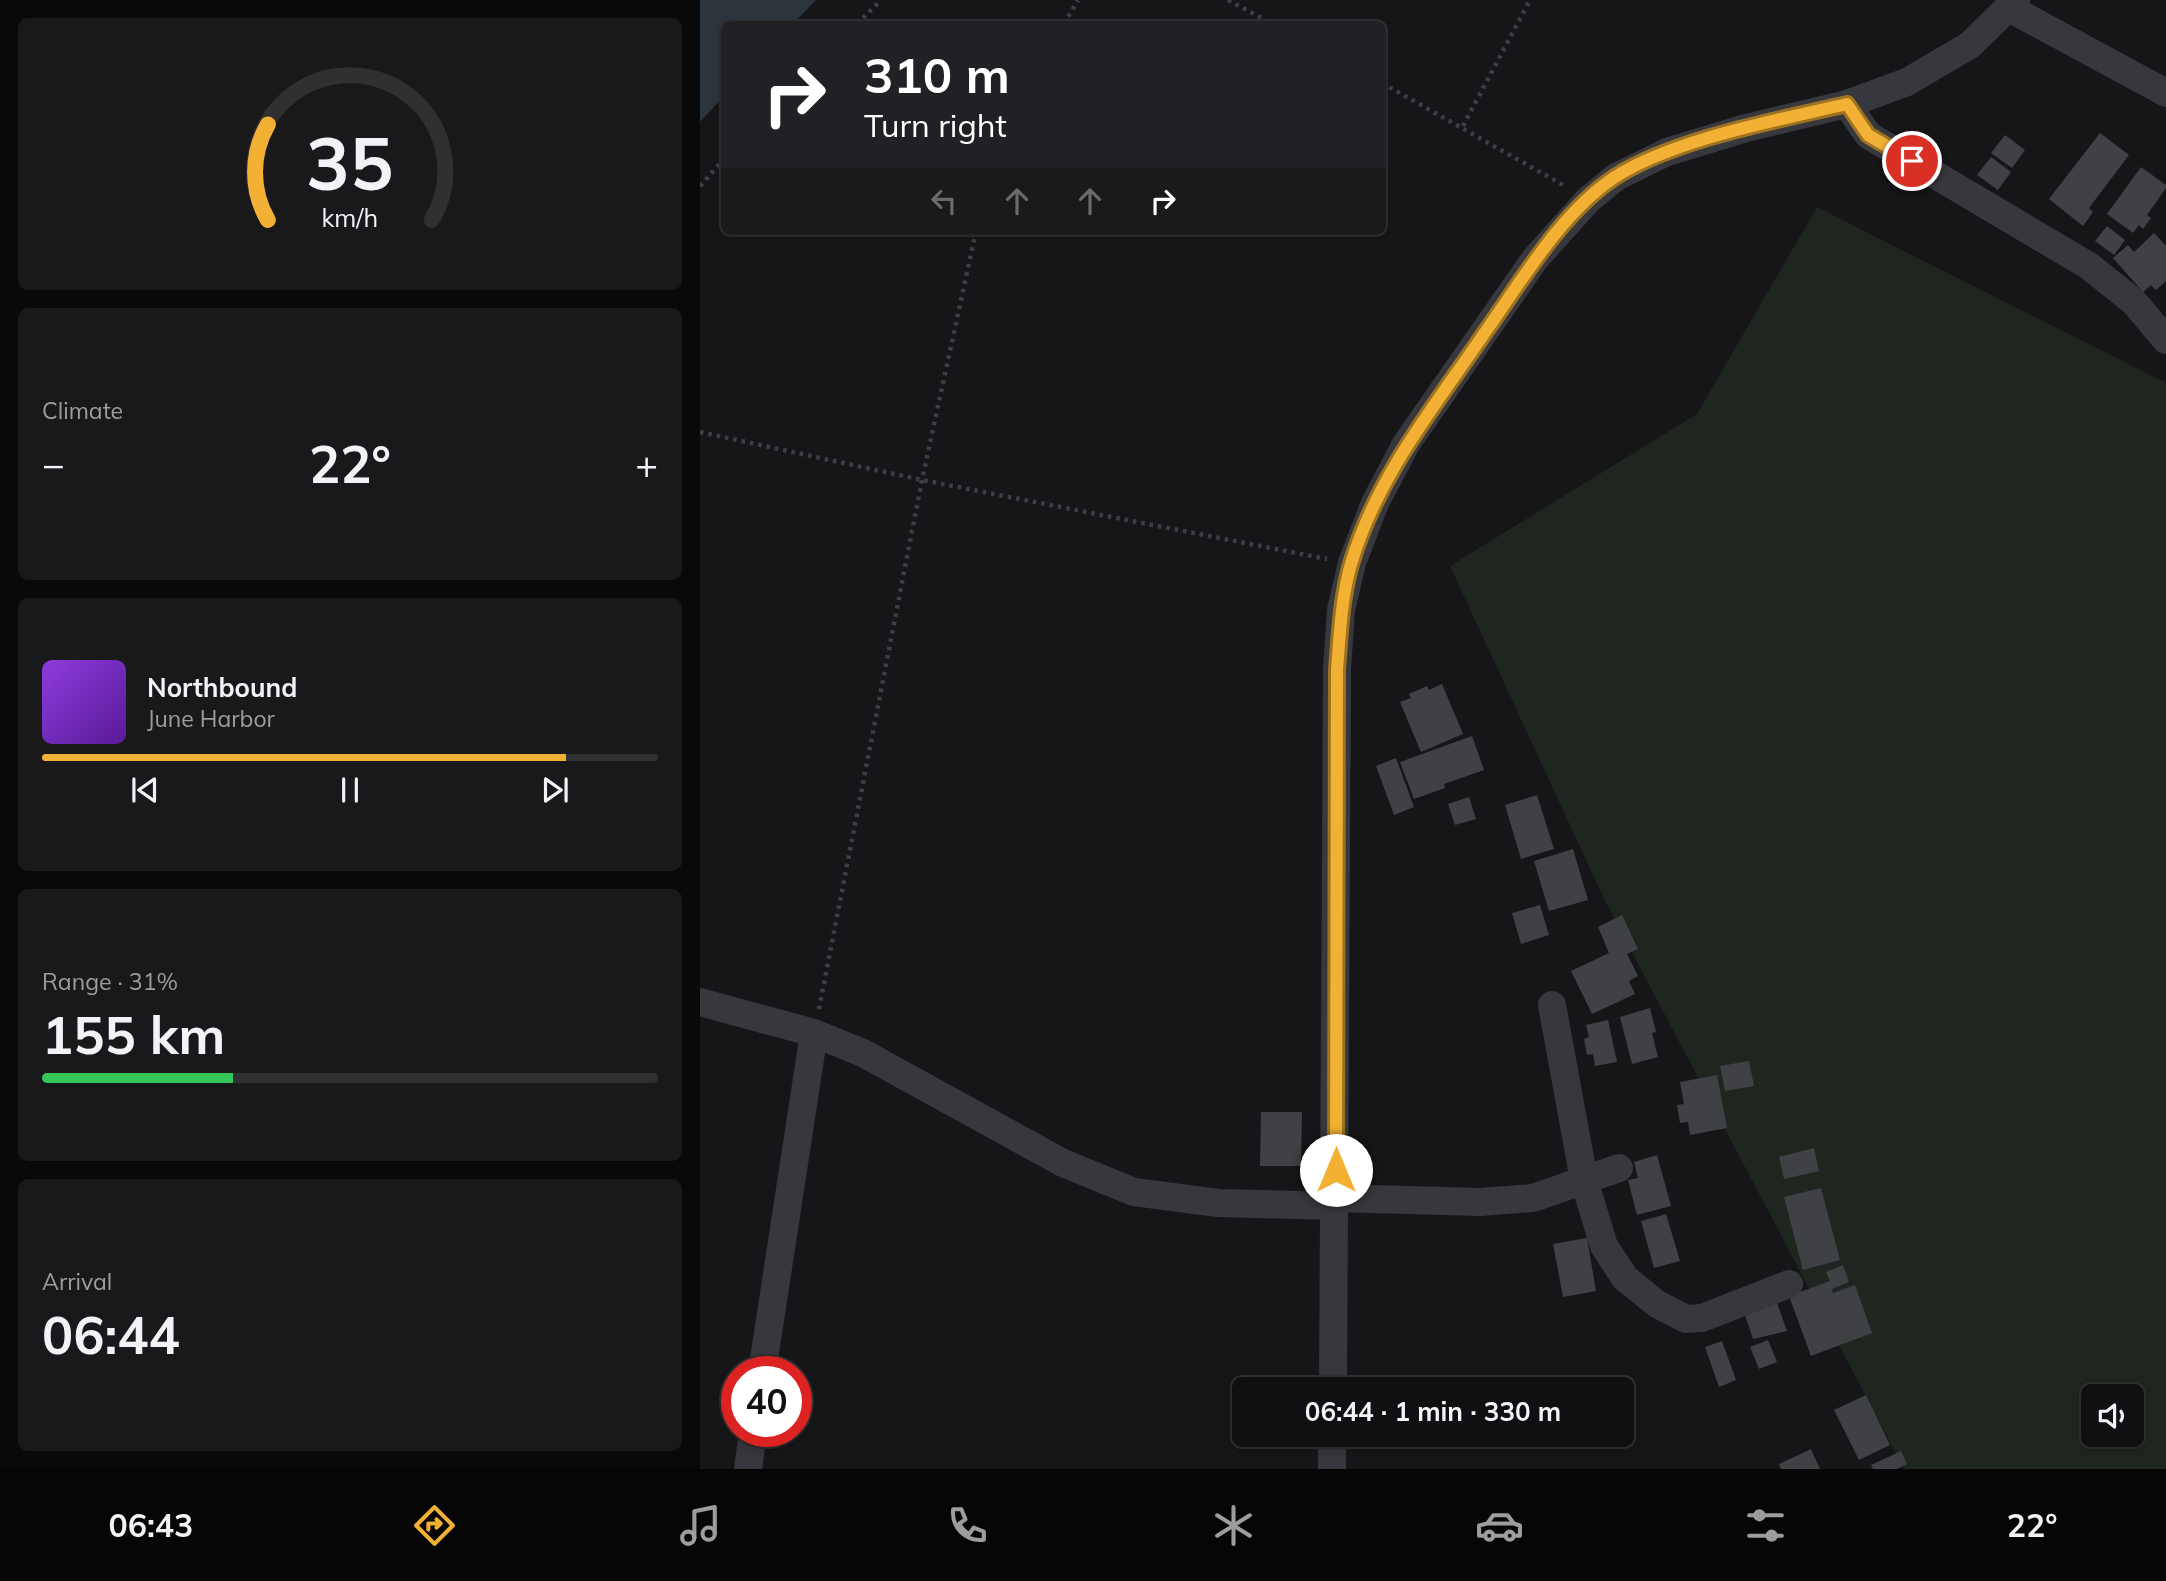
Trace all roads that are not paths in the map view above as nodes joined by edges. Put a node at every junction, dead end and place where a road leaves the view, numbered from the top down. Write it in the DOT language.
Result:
graph roads {
  1 [pos="2013,4"];
  2 [pos="2166,93"];
  3 [pos="1847,104"];
  4 [pos="2166,340"];
  5 [pos="700,1002"];
  6 [pos="1552,1005"];
  7 [pos="814,1033"];
  8 [pos="1619,1168"];
  9 [pos="1584,1180"];
  10 [pos="1336,1202"];
  11 [pos="1789,1284"];
  12 [pos="764,1356"];
  13 [pos="1333,1377"];
  14 [pos="751,1447"];
  15 [pos="1332,1447"];
  16 [pos="748,1469"];
  17 [pos="1332,1469"];
  1 -- 2 [label="street"];
  1 -- 3 [label="street"];
  3 -- 4 [label="street"];
  3 -- 10 [label="street"];
  5 -- 7 [label="street"];
  6 -- 9 [label="street"];
  7 -- 10 [label="street"];
  7 -- 12 [label="street"];
  8 -- 9 [label="street"];
  9 -- 10 [label="street"];
  9 -- 11 [label="street"];
  10 -- 13 [label="street"];
  14 -- 16 [label="street"];
  15 -- 17 [label="street"];
}
